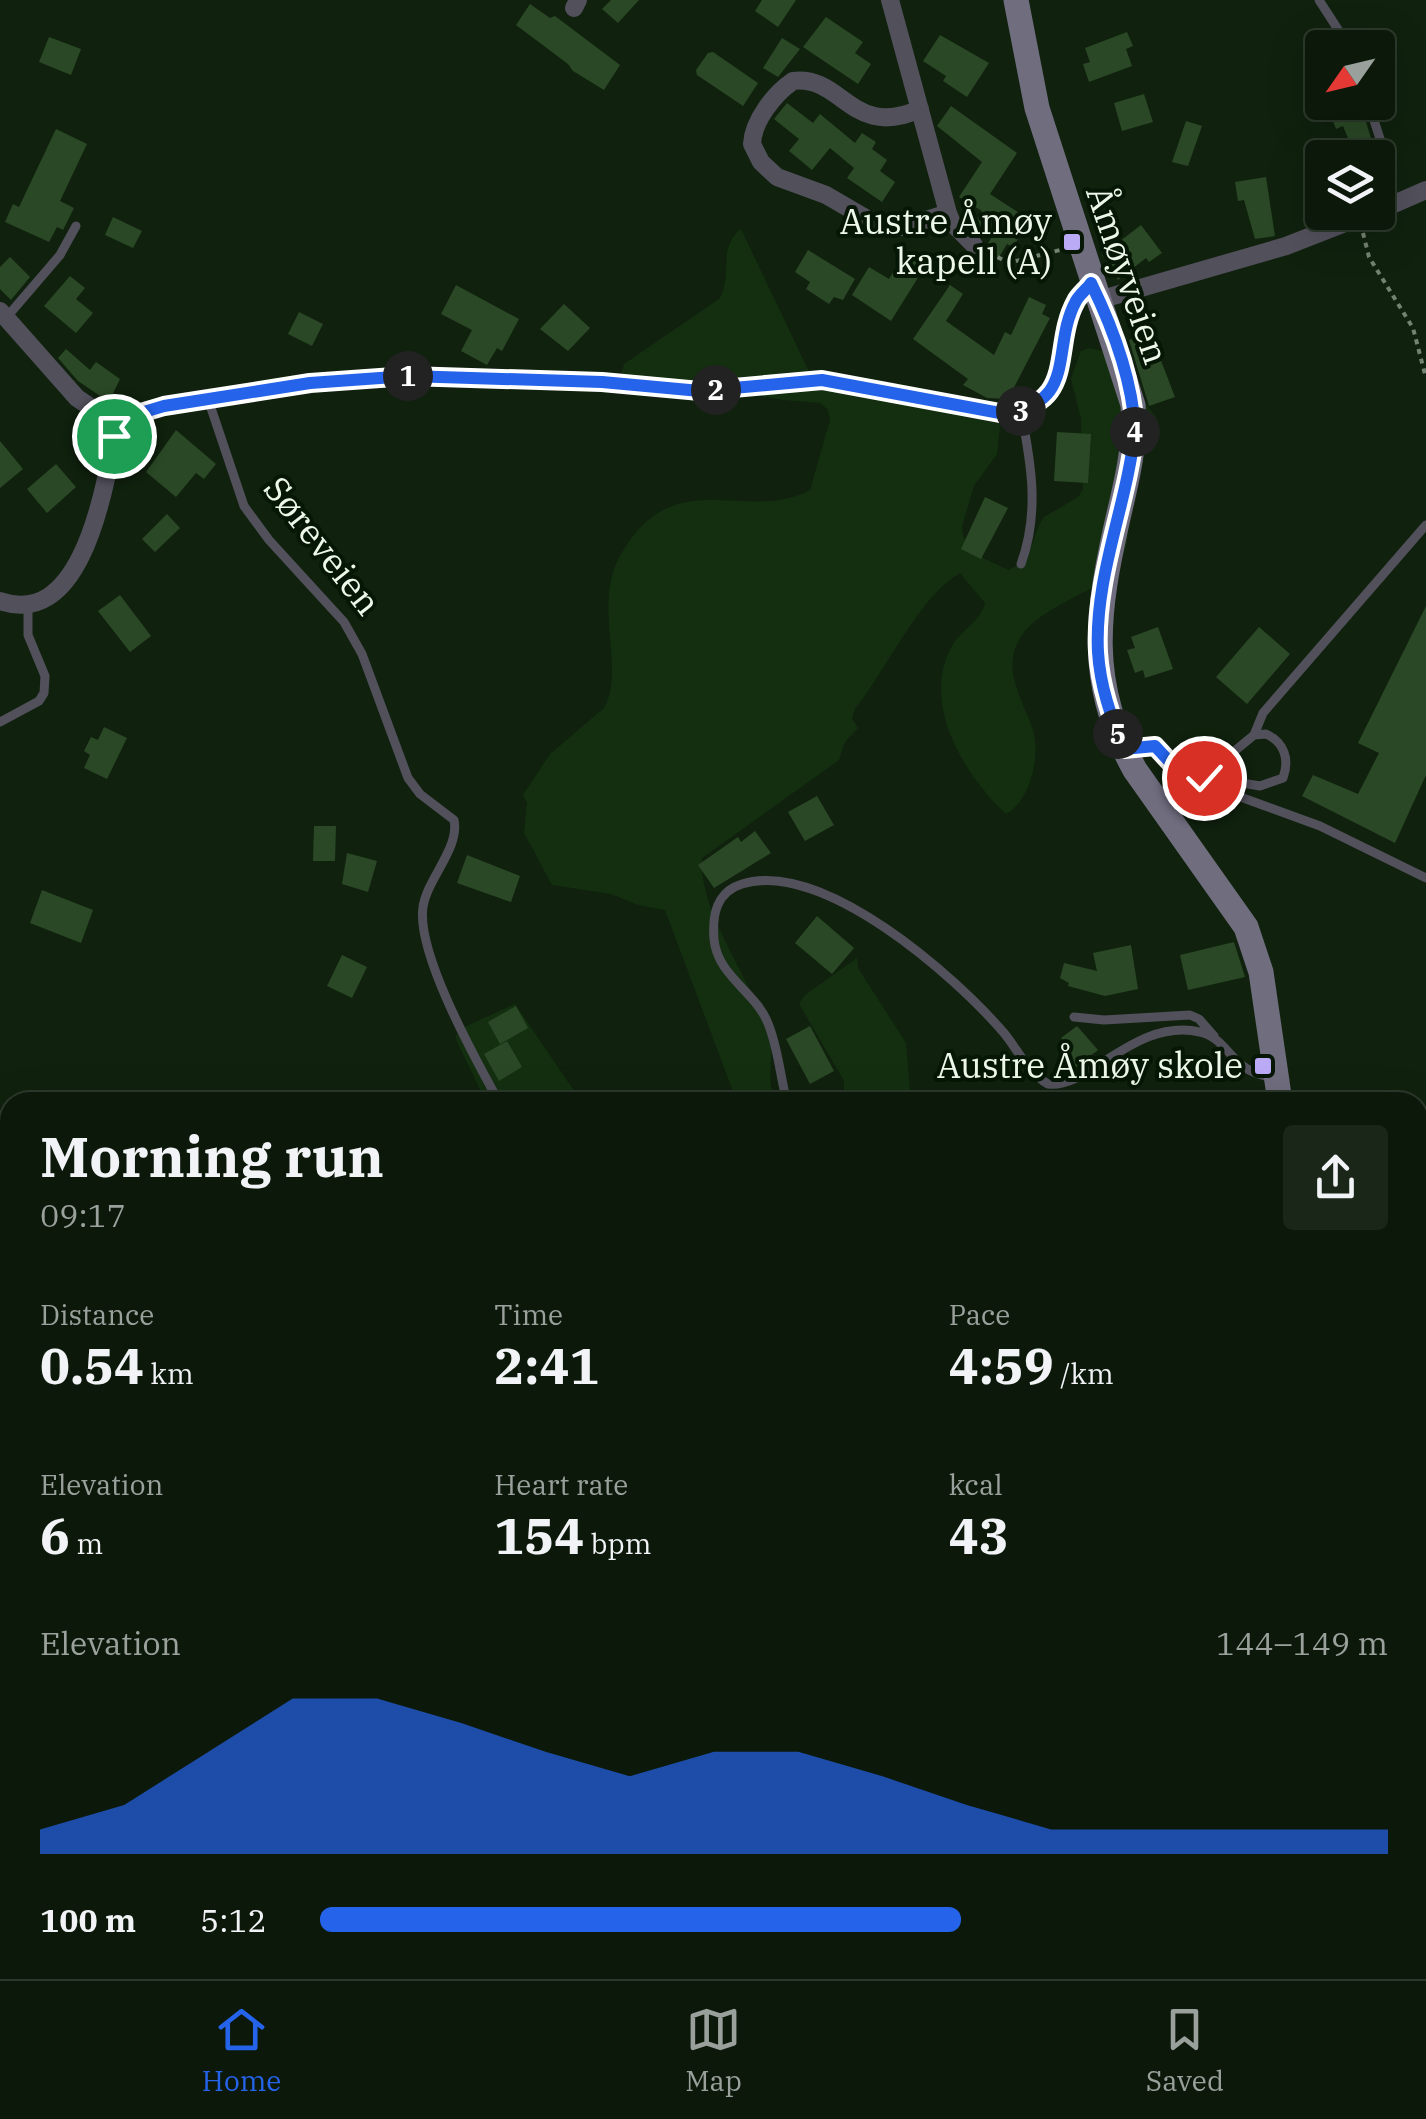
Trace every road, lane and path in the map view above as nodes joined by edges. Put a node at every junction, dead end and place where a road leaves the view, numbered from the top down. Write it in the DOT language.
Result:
graph roads {
  1 [pos="890,0"];
  2 [pos="1016,0"];
  3 [pos="1319,0"];
  4 [pos="1338,30"];
  5 [pos="920,109"];
  6 [pos="1426,190"];
  7 [pos="1395,203"];
  8 [pos="948,214"];
  9 [pos="76,226"];
  10 [pos="1327,230"];
  11 [pos="1372,230"];
  12 [pos="974,244"];
  13 [pos="1079,244"];
  14 [pos="1095,292"];
  15 [pos="3,314"];
  16 [pos="1426,378"];
  17 [pos="208,399"];
  18 [pos="1021,411"];
  19 [pos="117,425"];
  20 [pos="1426,525"];
  21 [pos="1021,564"];
  22 [pos="0,601"];
  23 [pos="28,606"];
  24 [pos="0,722"];
  25 [pos="1254,736"];
  26 [pos="1124,749"];
  27 [pos="1212,778"];
  28 [pos="1426,878"];
  29 [pos="1074,1017"];
  30 [pos="1215,1038"];
  31 [pos="1277,1091"];
  32 [pos="494,1092"];
  33 [pos="784,1092"];
  1 -- 5 [label="street"];
  2 -- 13 [label="main road, Åmøyveien"];
  3 -- 4 [label="lane"];
  5 -- 8 [label="street"];
  5 -- 8 [label="street"];
  6 -- 7 [label="street"];
  8 -- 12 [label="street"];
  9 -- 15 [label="lane"];
  10 -- 14 [label="street"];
  11 -- 16 [label="path"];
  12 -- 13 [label="path"];
  13 -- 14 [label="main road, Åmøyveien"];
  14 -- 18 [label="street"];
  14 -- 26 [label="main road, Åmøyveien"];
  15 -- 19 [label="street"];
  17 -- 18 [label="street"];
  17 -- 19 [label="street"];
  17 -- 32 [label="lane, Søreveien"];
  18 -- 21 [label="lane"];
  19 -- 23 [label="street"];
  20 -- 25 [label="lane"];
  22 -- 23 [label="street"];
  23 -- 24 [label="lane"];
  25 -- 27 [label="lane"];
  25 -- 27 [label="lane"];
  26 -- 27 [label="lane"];
  26 -- 31 [label="main road, Åmøyveien"];
  27 -- 28 [label="lane"];
  29 -- 30 [label="lane, Åmøyveien"];
  30 -- 31 [label="lane, Åmøyveien"];
  30 -- 33 [label="lane"];
}
